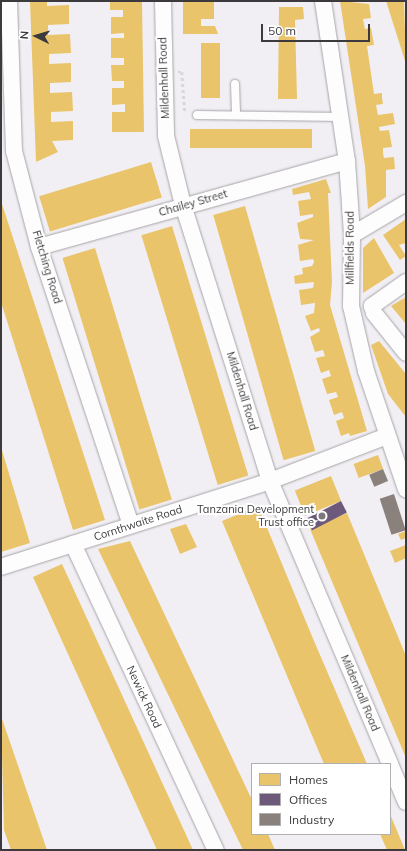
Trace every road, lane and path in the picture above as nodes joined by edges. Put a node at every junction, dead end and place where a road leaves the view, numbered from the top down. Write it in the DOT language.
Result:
graph roads {
  1 [pos="9,1"];
  2 [pos="162,1"];
  3 [pos="323,1"];
  4 [pos="164,71"];
  5 [pos="235,84"];
  6 [pos="7,108"];
  7 [pos="198,115"];
  8 [pos="236,115"];
  9 [pos="341,117"];
  10 [pos="347,161"];
  11 [pos="406,202"];
  12 [pos="183,205"];
  13 [pos="352,235"];
  14 [pos="39,247"];
  15 [pos="406,282"];
  16 [pos="406,353"];
  17 [pos="387,436"];
  18 [pos="270,481"];
  19 [pos="406,489"];
  20 [pos="131,525"];
  21 [pos="73,544"];
  22 [pos="1,567"];
  23 [pos="390,763"];
  24 [pos="391,766"];
  25 [pos="406,802"];
  26 [pos="216,850"];
  1 -- 6 [label="street, Fletching Road"];
  2 -- 4 [label="street, Mildenhall Road"];
  3 -- 9 [label="street, Millfields Road"];
  4 -- 7 [label="path"];
  4 -- 12 [label="street, Mildenhall Road"];
  5 -- 8 [label="lane"];
  6 -- 14 [label="street, Fletching Road"];
  7 -- 8 [label="lane"];
  8 -- 9 [label="lane"];
  9 -- 10 [label="street, Millfields Road"];
  10 -- 12 [label="street, Chailey Street"];
  10 -- 13 [label="street, Millfields Road"];
  11 -- 13 [label="street"];
  12 -- 14 [label="street, Chailey Street"];
  12 -- 18 [label="street, Mildenhall Road"];
  13 -- 17 [label="street, Millfields Road"];
  14 -- 20 [label="street, Fletching Road"];
  15 -- 16 [label="street"];
  17 -- 18 [label="street, Cornthwaite Road"];
  17 -- 19 [label="street, Millfields Road"];
  18 -- 20 [label="street, Cornthwaite Road"];
  18 -- 23 [label="street, Mildenhall Road"];
  20 -- 21 [label="street, Cornthwaite Road"];
  21 -- 22 [label="street, Cornthwaite Road"];
  21 -- 26 [label="street, Newick Road"];
  24 -- 25 [label="street, Mildenhall Road"];
}
